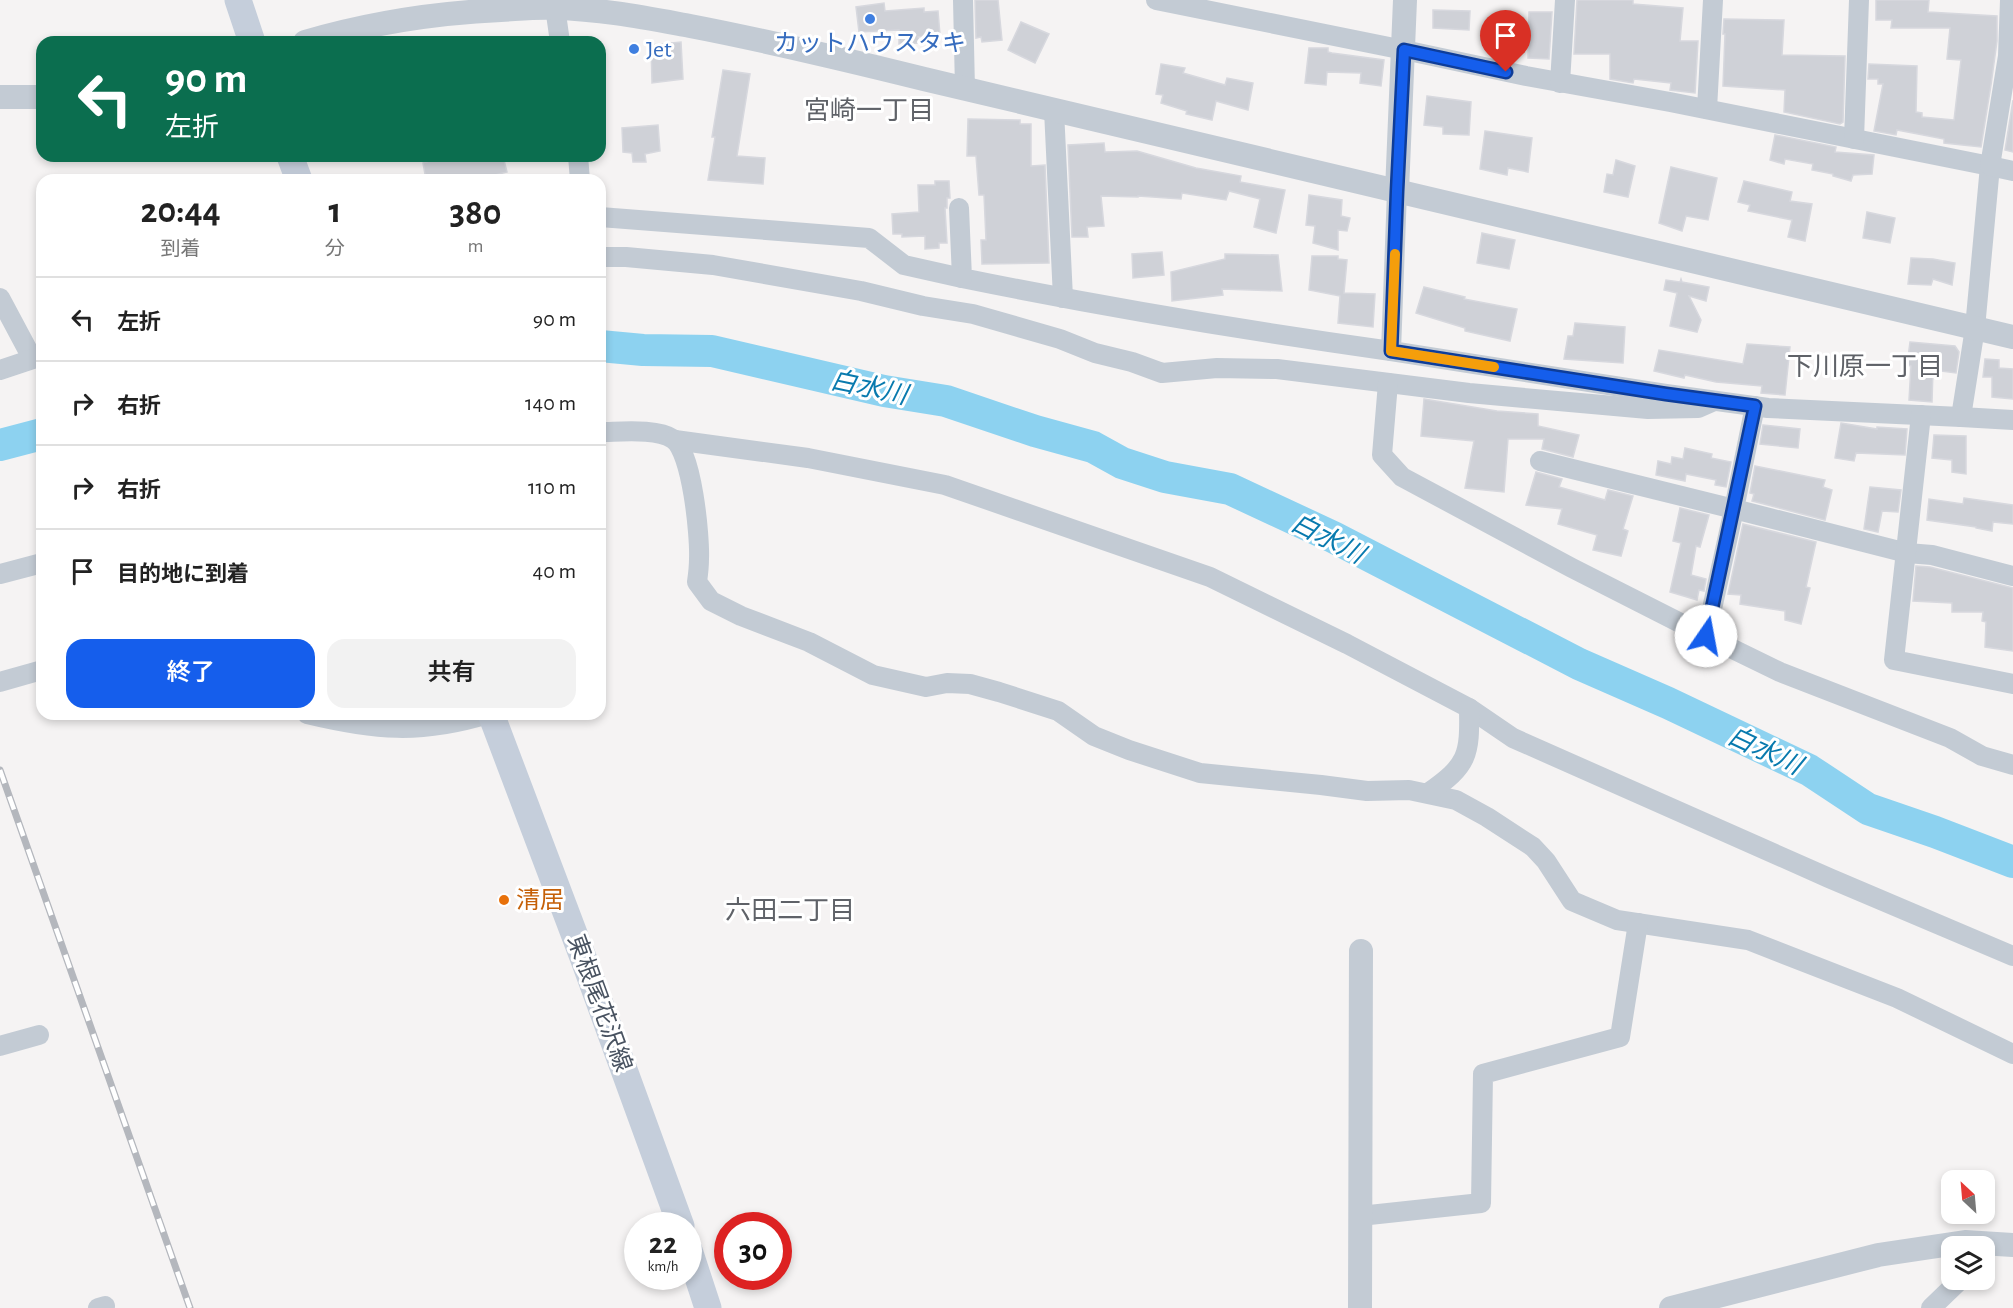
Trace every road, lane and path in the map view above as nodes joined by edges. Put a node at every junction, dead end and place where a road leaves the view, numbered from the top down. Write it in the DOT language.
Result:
graph roads {
  1 [pos="238,0"];
  2 [pos="963,0"];
  3 [pos="1156,0"];
  4 [pos="1406,0"];
  5 [pos="1565,0"];
  6 [pos="1713,0"];
  7 [pos="1859,0"];
  8 [pos="2010,0"];
  9 [pos="554,4"];
  10 [pos="250,36"];
  11 [pos="325,36"];
  12 [pos="559,36"];
  13 [pos="1404,50"];
  14 [pos="1560,82"];
  15 [pos="965,89"];
  16 [pos="0,97"];
  17 [pos="36,97"];
  18 [pos="1707,109"];
  19 [pos="1054,110"];
  20 [pos="1854,139"];
  21 [pos="1990,166"];
  22 [pos="2013,171"];
  23 [pos="1397,191"];
  24 [pos="959,208"];
  25 [pos="606,218"];
  26 [pos="606,257"];
  27 [pos="962,278"];
  28 [pos="0,298"];
  29 [pos="1063,298"];
  30 [pos="1975,328"];
  31 [pos="2013,337"];
  32 [pos="1391,351"];
  33 [pos="36,355"];
  34 [pos="36,357"];
  35 [pos="0,369"];
  36 [pos="1388,383"];
  37 [pos="1714,401"];
  38 [pos="1755,406"];
  39 [pos="1921,416"];
  40 [pos="1961,417"];
  41 [pos="2013,420"];
  42 [pos="606,432"];
  43 [pos="675,440"];
  44 [pos="1540,461"];
  45 [pos="1734,509"];
  46 [pos="1907,553"];
  47 [pos="36,565"];
  48 [pos="0,574"];
  49 [pos="2013,576"];
  50 [pos="1706,636"];
  51 [pos="36,672"];
  52 [pos="0,682"];
  53 [pos="2013,684"];
  54 [pos="1469,708"];
  55 [pos="338,720"];
  56 [pos="469,720"];
  57 [pos="492,720"];
  58 [pos="2013,765"];
  59 [pos="1428,793"];
  60 [pos="1638,924"];
  61 [pos="1361,951"];
  62 [pos="2013,956"];
  63 [pos="39,1035"];
  64 [pos="0,1046"];
  65 [pos="2013,1054"];
  66 [pos="676,1212"];
  67 [pos="1360,1216"];
  68 [pos="2011,1242"];
  69 [pos="1995,1243"];
  70 [pos="1941,1247"];
  71 [pos="702,1290"];
  72 [pos="1950,1290"];
  73 [pos="708,1308"];
  74 [pos="1360,1308"];
  75 [pos="1671,1308"];
  76 [pos="1931,1308"];
  1 -- 10 [label="main road"];
  2 -- 15 [label="street"];
  3 -- 13 [label="street"];
  4 -- 13 [label="street"];
  5 -- 14 [label="street"];
  6 -- 18 [label="street"];
  7 -- 20 [label="street"];
  8 -- 21 [label="street"];
  9 -- 11 [label="street"];
  9 -- 12 [label="street"];
  9 -- 15 [label="street"];
  13 -- 14 [label="street"];
  13 -- 23 [label="street"];
  14 -- 18 [label="street"];
  15 -- 19 [label="street"];
  16 -- 17 [label="street"];
  18 -- 20 [label="street"];
  19 -- 23 [label="street"];
  19 -- 29 [label="street"];
  20 -- 21 [label="street"];
  21 -- 22 [label="street"];
  21 -- 30 [label="street"];
  23 -- 30 [label="street"];
  23 -- 32 [label="street"];
  24 -- 27 [label="street"];
  25 -- 27 [label="street"];
  26 -- 36 [label="street"];
  27 -- 29 [label="street"];
  28 -- 33 [label="street"];
  29 -- 32 [label="street"];
  30 -- 31 [label="street"];
  30 -- 40 [label="street"];
  32 -- 37 [label="street"];
  34 -- 35 [label="street"];
  36 -- 37 [label="street"];
  36 -- 50 [label="street"];
  37 -- 38 [label="street"];
  38 -- 39 [label="street"];
  38 -- 45 [label="street"];
  39 -- 40 [label="street"];
  39 -- 46 [label="street"];
  40 -- 41 [label="street"];
  42 -- 43 [label="street"];
  43 -- 54 [label="street"];
  43 -- 59 [label="street"];
  44 -- 45 [label="street"];
  45 -- 46 [label="street"];
  45 -- 50 [label="street"];
  46 -- 49 [label="street"];
  46 -- 53 [label="street"];
  47 -- 48 [label="street"];
  50 -- 58 [label="street"];
  51 -- 52 [label="street"];
  54 -- 59 [label="street"];
  54 -- 62 [label="street"];
  55 -- 56 [label="street"];
  57 -- 66 [label="main road, 東根尾花沢線"];
  59 -- 60 [label="street"];
  60 -- 65 [label="street"];
  60 -- 67 [label="street"];
  61 -- 67 [label="street"];
  63 -- 64 [label="street"];
  67 -- 74 [label="street"];
  68 -- 69 [label="street"];
  70 -- 75 [label="street"];
  71 -- 73 [label="main road"];
  72 -- 76 [label="street"];
}
